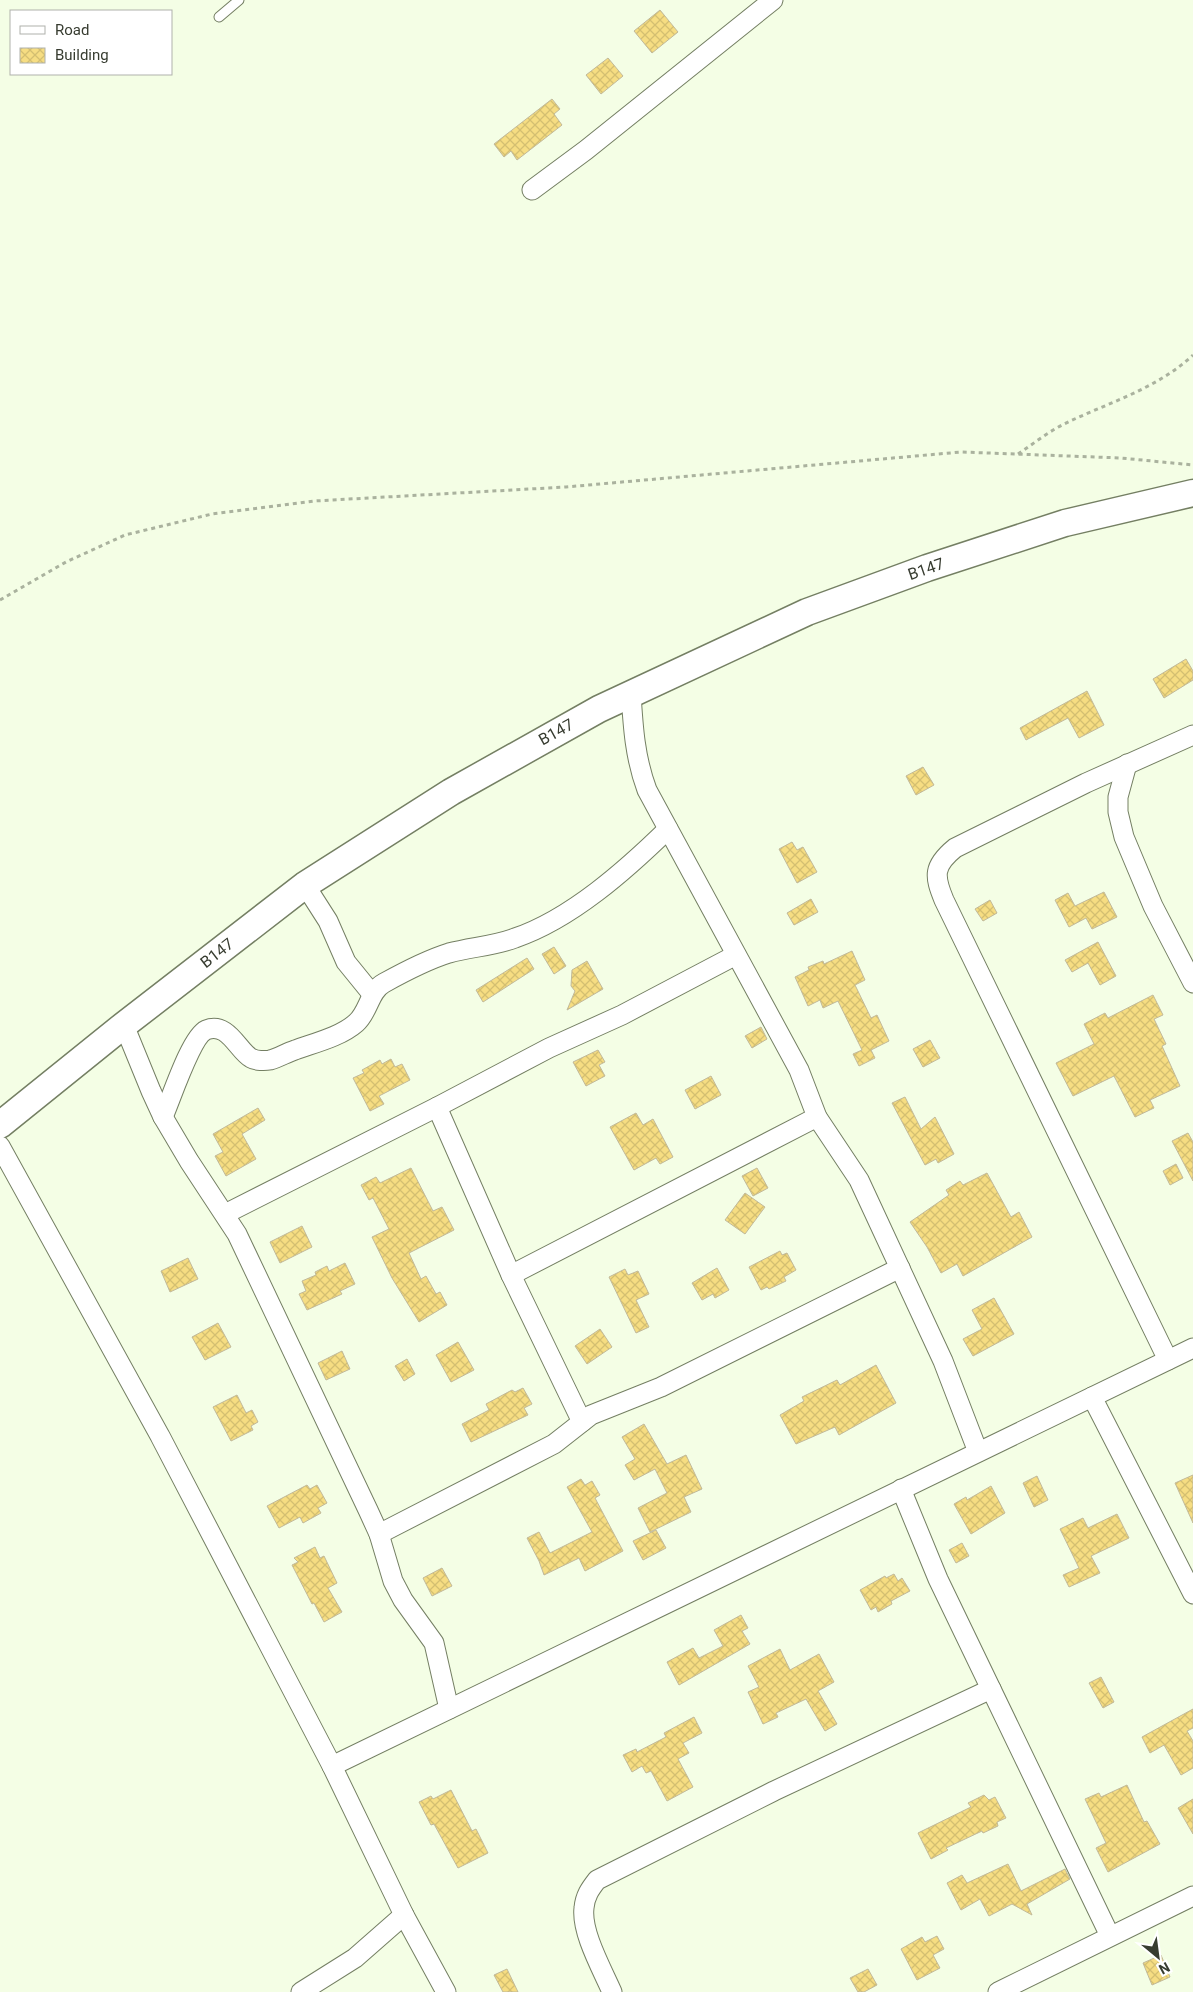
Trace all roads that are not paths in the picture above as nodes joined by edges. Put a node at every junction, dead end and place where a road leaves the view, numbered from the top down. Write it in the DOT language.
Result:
graph roads {
  1 [pos="240,0"];
  2 [pos="773,0"];
  3 [pos="219,17"];
  4 [pos="532,190"];
  5 [pos="1193,493"];
  6 [pos="631,693"];
  7 [pos="1193,735"];
  8 [pos="1127,764"];
  9 [pos="668,829"];
  10 [pos="305,885"];
  11 [pos="736,956"];
  12 [pos="1187,958"];
  13 [pos="1193,983"];
  14 [pos="372,994"];
  15 [pos="124,1025"];
  16 [pos="437,1107"];
  17 [pos="163,1117"];
  18 [pos="817,1117"];
  19 [pos="0,1125"];
  20 [pos="0,1146"];
  21 [pos="225,1214"];
  22 [pos="900,1268"];
  23 [pos="511,1275"];
  24 [pos="1193,1348"];
  25 [pos="1168,1360"];
  26 [pos="1092,1397"];
  27 [pos="582,1422"];
  28 [pos="978,1452"];
  29 [pos="901,1489"];
  30 [pos="379,1534"];
  31 [pos="1191,1585"];
  32 [pos="991,1689"];
  33 [pos="449,1709"];
  34 [pos="332,1766"];
  35 [pos="1193,1896"];
  36 [pos="404,1915"];
  37 [pos="1110,1936"];
  38 [pos="301,1992"];
  39 [pos="446,1992"];
  40 [pos="612,1992"];
  41 [pos="998,1992"];
  1 -- 3 [label="lane"];
  2 -- 4 [label="street"];
  5 -- 6 [label="main road, B147 / B147"];
  6 -- 9 [label="street"];
  6 -- 10 [label="main road, B147 / B147"];
  7 -- 8 [label="street"];
  8 -- 12 [label="street"];
  8 -- 25 [label="street"];
  9 -- 11 [label="street"];
  9 -- 14 [label="street"];
  10 -- 14 [label="street"];
  10 -- 15 [label="main road, B147 / B147"];
  11 -- 16 [label="street"];
  11 -- 18 [label="street"];
  12 -- 13 [label="street"];
  14 -- 17 [label="street"];
  15 -- 17 [label="street"];
  15 -- 19 [label="main road, B147 / B147"];
  16 -- 21 [label="street"];
  16 -- 23 [label="street"];
  17 -- 21 [label="street"];
  18 -- 22 [label="street"];
  18 -- 23 [label="street"];
  20 -- 34 [label="street"];
  21 -- 30 [label="street"];
  22 -- 27 [label="street"];
  22 -- 28 [label="street"];
  23 -- 27 [label="street"];
  24 -- 25 [label="street"];
  25 -- 26 [label="street"];
  26 -- 28 [label="street"];
  26 -- 31 [label="street"];
  27 -- 30 [label="street"];
  28 -- 29 [label="street"];
  29 -- 32 [label="street"];
  29 -- 33 [label="street"];
  30 -- 33 [label="street"];
  32 -- 37 [label="street"];
  32 -- 40 [label="street"];
  33 -- 34 [label="street"];
  34 -- 36 [label="street"];
  35 -- 37 [label="street"];
  36 -- 38 [label="street"];
  36 -- 39 [label="street"];
  37 -- 41 [label="street"];
}
